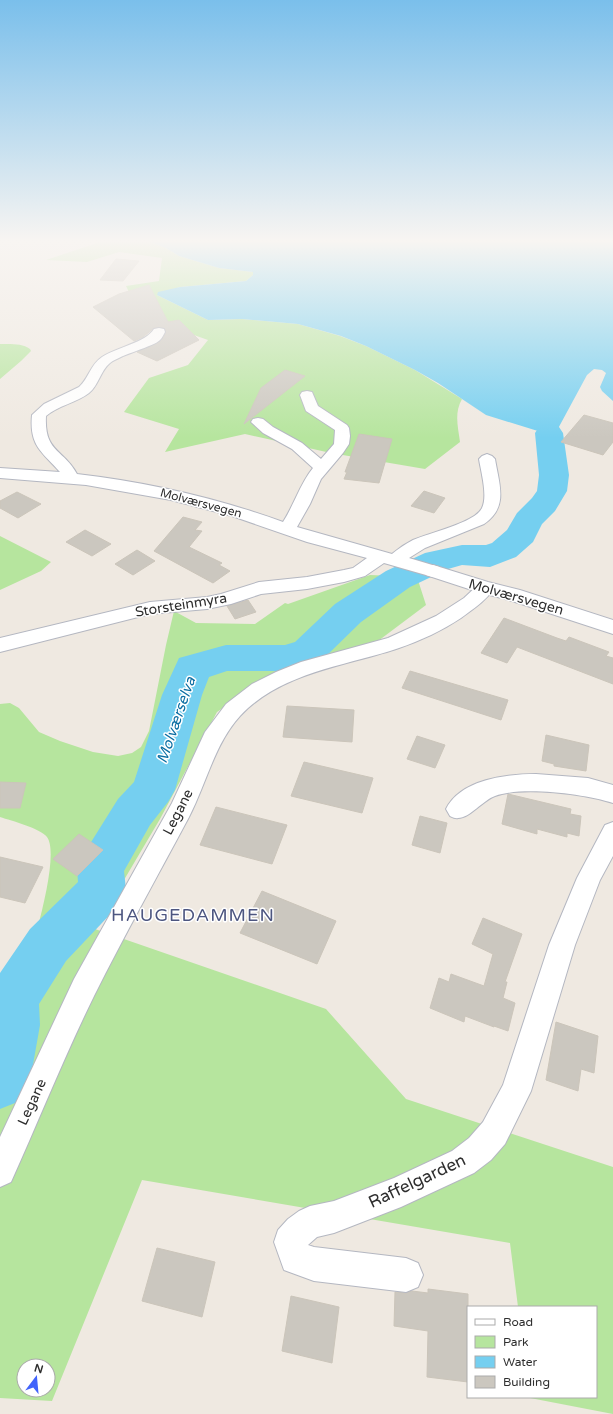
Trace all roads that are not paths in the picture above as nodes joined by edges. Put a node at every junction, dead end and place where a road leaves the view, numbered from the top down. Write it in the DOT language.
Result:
graph roads {
  1 [pos="159,332"];
  2 [pos="307,395"];
  3 [pos="258,422"];
  4 [pos="487,458"];
  5 [pos="321,467"];
  6 [pos="0,473"];
  7 [pos="71,478"];
  8 [pos="288,528"];
  9 [pos="396,560"];
  10 [pos="433,571"];
  11 [pos="485,588"];
  12 [pos="613,627"];
  13 [pos="0,645"];
  14 [pos="613,794"];
  15 [pos="458,809"];
  16 [pos="613,832"];
  17 [pos="0,1171"];
  18 [pos="406,1275"];
  1 -- 7 [label="street"];
  2 -- 5 [label="street"];
  3 -- 5 [label="street"];
  4 -- 9 [label="street"];
  5 -- 8 [label="street"];
  6 -- 7 [label="street, Molværsvegen"];
  7 -- 8 [label="street, Molværsvegen"];
  8 -- 9 [label="street, Molværsvegen"];
  9 -- 10 [label="street, Molværsvegen"];
  9 -- 13 [label="street, Storsteinmyra"];
  10 -- 11 [label="street, Molværsvegen"];
  11 -- 12 [label="street, Molværsvegen"];
  11 -- 17 [label="street, Legane"];
  14 -- 15 [label="street"];
  16 -- 18 [label="street, Raffelgarden"];
}
